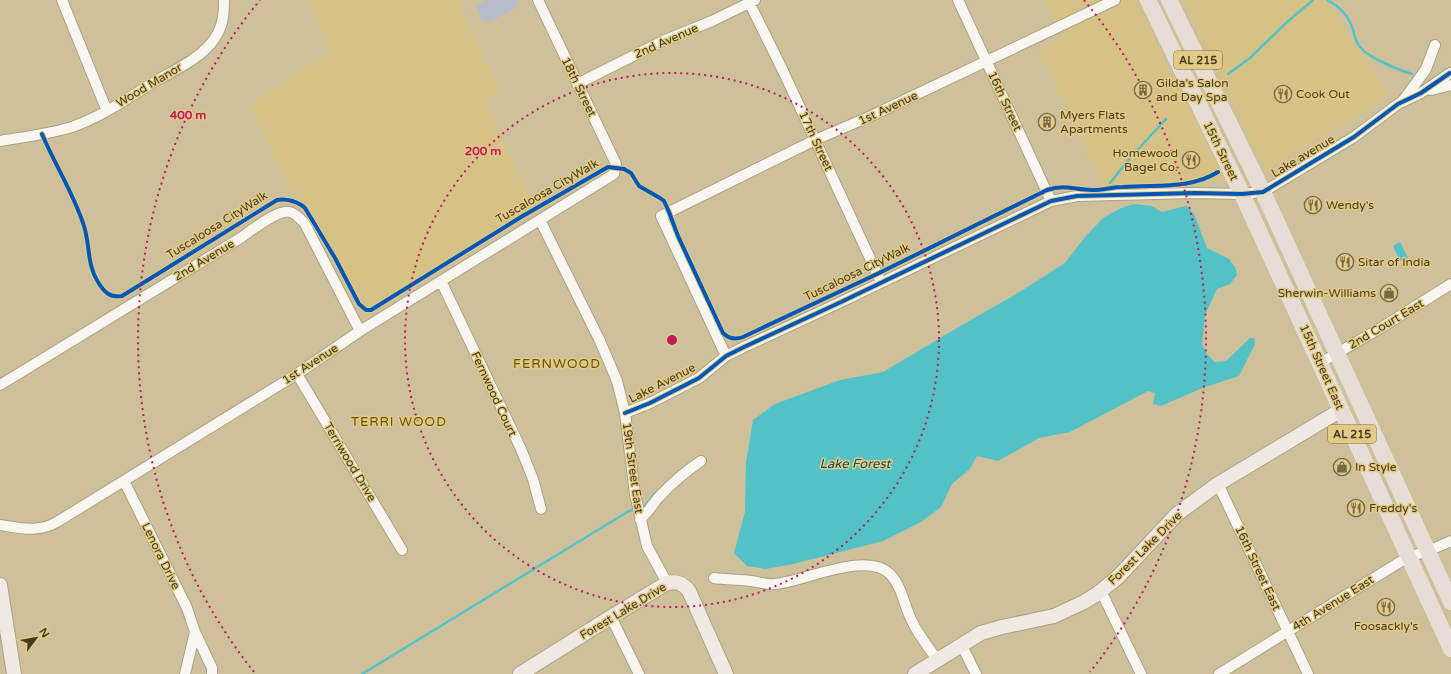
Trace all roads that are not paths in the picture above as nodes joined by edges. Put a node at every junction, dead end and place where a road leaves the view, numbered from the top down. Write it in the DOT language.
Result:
graph roads {
  1 [pos="62,0"];
  2 [pos="224,0"];
  3 [pos="538,0"];
  4 [pos="958,0"];
  5 [pos="1115,0"];
  6 [pos="1148,0"];
  7 [pos="1169,0"];
  8 [pos="751,1"];
  9 [pos="1435,45"];
  10 [pos="987,61"];
  11 [pos="1450,73"];
  12 [pos="577,84"];
  13 [pos="1451,85"];
  14 [pos="1421,93"];
  15 [pos="1398,104"];
  16 [pos="107,111"];
  17 [pos="816,140"];
  18 [pos="0,141"];
  19 [pos="614,174"];
  20 [pos="1263,192"];
  21 [pos="1242,194"];
  22 [pos="1052,201"];
  23 [pos="540,220"];
  24 [pos="442,281"];
  25 [pos="881,282"];
  26 [pos="1451,284"];
  27 [pos="360,331"];
  28 [pos="1336,354"];
  29 [pos="726,356"];
  30 [pos="1320,363"];
  31 [pos="297,374"];
  32 [pos="0,385"];
  33 [pos="1358,400"];
  34 [pos="1341,410"];
  35 [pos="625,413"];
  36 [pos="701,461"];
  37 [pos="124,481"];
  38 [pos="1218,484"];
  39 [pos="542,508"];
  40 [pos="640,519"];
  41 [pos="0,525"];
  42 [pos="1451,541"];
  43 [pos="402,550"];
  44 [pos="1428,551"];
  45 [pos="1408,557"];
  46 [pos="714,578"];
  47 [pos="667,584"];
  48 [pos="0,585"];
  49 [pos="1101,591"];
  50 [pos="1451,602"];
  51 [pos="611,617"];
  52 [pos="1288,631"];
  53 [pos="195,632"];
  54 [pos="962,644"];
  55 [pos="1451,649"];
  56 [pos="937,660"];
  57 [pos="14,674"];
  58 [pos="185,674"];
  59 [pos="212,674"];
  60 [pos="520,674"];
  61 [pos="639,674"];
  62 [pos="726,674"];
  63 [pos="914,674"];
  64 [pos="976,674"];
  65 [pos="1141,674"];
  66 [pos="1219,674"];
  67 [pos="1308,674"];
  1 -- 16 [label="street, Wood Manor"];
  2 -- 16 [label="street, Wood Manor"];
  3 -- 12 [label="street, 18th Street"];
  4 -- 10 [label="street, 16th Street"];
  5 -- 10 [label="street, 1st Avenue"];
  6 -- 21 [label="main road, 15th Street / AL 215"];
  7 -- 20 [label="main road, 15th Street / AL 215"];
  8 -- 12 [label="street, 2nd Avenue"];
  8 -- 17 [label="street, 17th Street"];
  9 -- 15 [label="street"];
  10 -- 17 [label="street, 1st Avenue"];
  10 -- 22 [label="street, 16th Street"];
  11 -- 14 [label="street"];
  12 -- 19 [label="street, 18th Street"];
  13 -- 14 [label="street"];
  14 -- 15 [label="street"];
  15 -- 20 [label="street, Lake avenue"];
  16 -- 18 [label="street"];
  17 -- 25 [label="street, 17th Street"];
  17 -- 29 [label="street, 1st Avenue"];
  19 -- 23 [label="street, 1st Avenue"];
  20 -- 21 [label="street, Lake Avenue"];
  20 -- 28 [label="main road, 15th Street East / AL 215"];
  21 -- 22 [label="street, Lake Avenue"];
  21 -- 30 [label="main road, 15th Street East / AL 215"];
  22 -- 25 [label="street, Lake Avenue"];
  23 -- 24 [label="street, 1st Avenue"];
  23 -- 35 [label="street, 19th Street East"];
  24 -- 27 [label="street, 1st Avenue"];
  24 -- 39 [label="street, Fernwood Court"];
  25 -- 29 [label="street, Lake Avenue"];
  26 -- 28 [label="street, 2nd Court East"];
  27 -- 31 [label="street, 1st Avenue"];
  27 -- 32 [label="street, 2nd Avenue"];
  28 -- 30 [label="street, 2nd Court East"];
  28 -- 33 [label="main road, 15th Street East / AL 215"];
  29 -- 35 [label="street, Lake Avenue"];
  30 -- 34 [label="main road, 15th Street East / AL 215"];
  31 -- 37 [label="street, 1st Avenue"];
  31 -- 43 [label="street, Terriwood Drive"];
  33 -- 34 [label="main road"];
  33 -- 44 [label="main road, 15th Street East / AL 215"];
  34 -- 38 [label="street, Forest Lake Drive"];
  34 -- 45 [label="main road, 15th Street East / AL 215"];
  35 -- 40 [label="street, 19th Street East"];
  36 -- 40 [label="street"];
  37 -- 41 [label="street, 1st Avenue"];
  37 -- 53 [label="street, Lenora Drive"];
  38 -- 49 [label="street, Forest Lake Drive"];
  38 -- 52 [label="street, 16th Street East"];
  40 -- 47 [label="street, 19th Street East"];
  42 -- 44 [label="street, 4th Avenue East"];
  44 -- 45 [label="street, 4th Avenue East"];
  44 -- 50 [label="main road, 15th Street East / AL 215"];
  45 -- 52 [label="street, 4th Avenue East"];
  45 -- 55 [label="main road, 15th Street East / AL 215"];
  46 -- 56 [label="street"];
  47 -- 51 [label="street, Forest Lake Drive"];
  47 -- 62 [label="street, Forest Lake Drive"];
  48 -- 57 [label="street"];
  49 -- 54 [label="street, Forest Lake Drive"];
  49 -- 65 [label="street"];
  51 -- 60 [label="street, Forest Lake Drive"];
  51 -- 61 [label="street"];
  52 -- 66 [label="street, 4th Avenue East"];
  52 -- 67 [label="street, 16th Street East"];
  53 -- 58 [label="street"];
  53 -- 59 [label="street, Lenora Drive"];
  54 -- 56 [label="street, Forest Lake Drive"];
  54 -- 64 [label="street"];
  56 -- 63 [label="street, Forest Lake Drive"];
}
